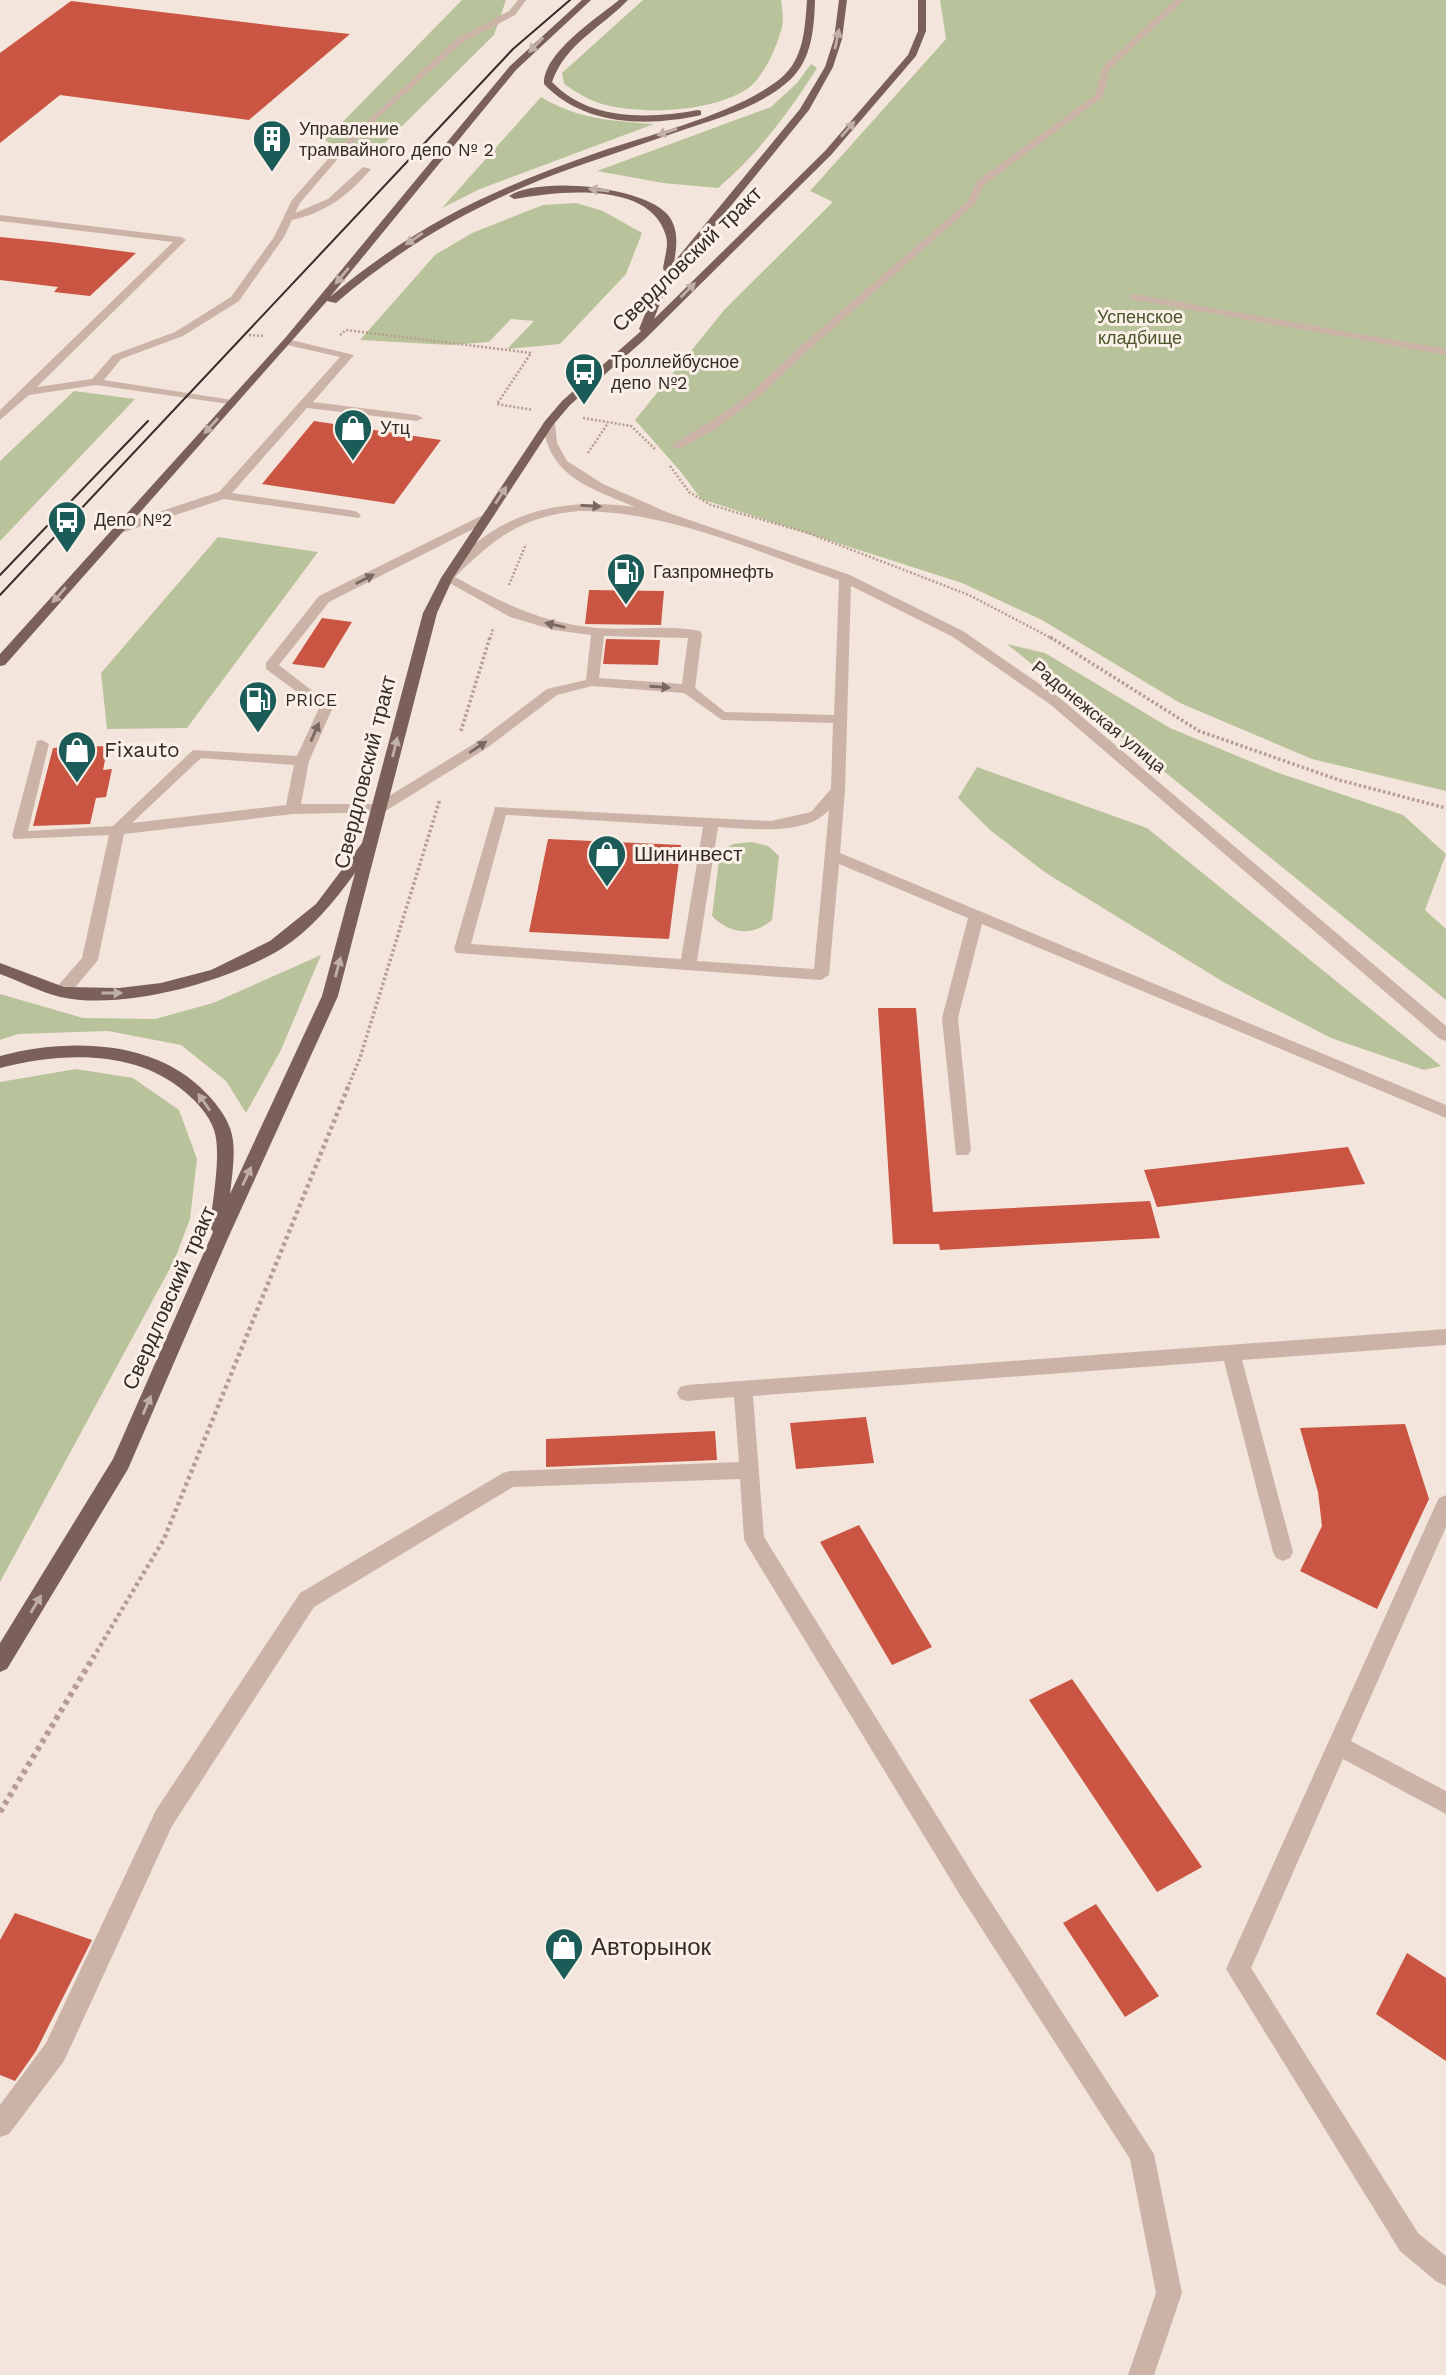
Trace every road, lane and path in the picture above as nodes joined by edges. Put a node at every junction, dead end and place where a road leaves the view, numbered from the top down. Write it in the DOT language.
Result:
graph roads {
  1 [pos="522,0"];
  2 [pos="587,0"];
  3 [pos="624,0"];
  4 [pos="811,0"];
  5 [pos="843,0"];
  6 [pos="922,0"];
  7 [pos="1180,0"];
  8 [pos="765,93"];
  9 [pos="366,169"];
  10 [pos="0,218"];
  11 [pos="287,218"];
  12 [pos="444,218"];
  13 [pos="663,282"];
  14 [pos="1134,298"];
  15 [pos="249,335"];
  16 [pos="337,337"];
  17 [pos="640,338"];
  18 [pos="289,340"];
  19 [pos="1446,352"];
  20 [pos="96,382"];
  21 [pos="25,392"];
  22 [pos="232,402"];
  23 [pos="304,404"];
  24 [pos="0,417"];
  25 [pos="417,418"];
  26 [pos="552,419"];
  27 [pos="608,423"];
  28 [pos="677,446"];
  29 [pos="661,455"];
  30 [pos="668,464"];
  31 [pos="575,471"];
  32 [pos="223,495"];
  33 [pos="548,510"];
  34 [pos="355,515"];
  35 [pos="665,516"];
  36 [pos="487,517"];
  37 [pos="117,530"];
  38 [pos="447,578"];
  39 [pos="845,579"];
  40 [pos="501,606"];
  41 [pos="598,632"];
  42 [pos="0,662"];
  43 [pos="592,682"];
  44 [pos="688,689"];
  45 [pos="839,719"];
  46 [pos="43,744"];
  47 [pos="302,761"];
  48 [pos="451,765"];
  49 [pos="838,790"];
  50 [pos="1446,808"];
  51 [pos="293,809"];
  52 [pos="379,809"];
  53 [pos="711,823"];
  54 [pos="117,830"];
  55 [pos="373,838"];
  56 [pos="831,855"];
  57 [pos="976,915"];
  58 [pos="688,965"];
  59 [pos="0,968"];
  60 [pos="62,992"];
  61 [pos="1446,1035"];
  62 [pos="0,1062"];
  63 [pos="1446,1112"];
  64 [pos="962,1150"];
  65 [pos="219,1238"];
  66 [pos="1446,1337"];
  67 [pos="1231,1353"];
  68 [pos="743,1389"];
  69 [pos="687,1393"];
  70 [pos="749,1470"];
  71 [pos="1446,1504"];
  72 [pos="1283,1552"];
  73 [pos="0,1662"];
  74 [pos="1338,1745"];
  75 [pos="1446,1803"];
  76 [pos="0,1812"];
  77 [pos="0,2125"];
  78 [pos="1446,2273"];
  79 [pos="1141,2375"];
  1 -- 11 [label="street"];
  2 -- 18 [label="main road, one-way"];
  3 -- 8 [label="main road"];
  4 -- 8 [label="main road"];
  13 -- 5 [label="main road, one-way"];
  17 -- 6 [label="main road, Свердловский тракт, one-way"];
  7 -- 28 [label="street"];
  8 -- 12 [label="main road, one-way"];
  9 -- 11 [label="street"];
  10 -- 21 [label="street"];
  11 -- 20 [label="street"];
  13 -- 12 [label="main road, Свердловский тракт, one-way"];
  12 -- 18 [label="main road, one-way"];
  13 -- 17 [label="main road"];
  14 -- 19 [label="street"];
  15 -- 18 [label="path"];
  16 -- 26 [label="path"];
  17 -- 26 [label="main road, Свердловский тракт"];
  18 -- 22 [label="main road"];
  18 -- 23 [label="street"];
  20 -- 21 [label="street"];
  20 -- 22 [label="street"];
  21 -- 24 [label="street"];
  22 -- 37 [label="main road, one-way"];
  23 -- 25 [label="street"];
  23 -- 32 [label="street"];
  26 -- 27 [label="path"];
  26 -- 31 [label="street, Радонежская улица"];
  36 -- 26 [label="main road, Свердловский тракт, one-way"];
  27 -- 29 [label="path"];
  27 -- 31 [label="path"];
  30 -- 50 [label="path"];
  31 -- 35 [label="street, Радонежская улица"];
  32 -- 34 [label="street"];
  32 -- 37 [label="street"];
  33 -- 35 [label="street, one-way"];
  33 -- 38 [label="street"];
  33 -- 40 [label="path"];
  35 -- 39 [label="street, Радонежская улица"];
  36 -- 38 [label="main road, Свердловский тракт"];
  47 -- 36 [label="street, one-way"];
  37 -- 42 [label="main road, one-way"];
  38 -- 40 [label="street"];
  52 -- 38 [label="main road, Свердловский тракт, one-way"];
  39 -- 45 [label="street"];
  39 -- 61 [label="street, Радонежская улица"];
  41 -- 40 [label="street, one-way"];
  40 -- 48 [label="path"];
  41 -- 43 [label="street"];
  41 -- 44 [label="street"];
  43 -- 44 [label="street, one-way"];
  48 -- 43 [label="street, one-way"];
  44 -- 45 [label="street"];
  45 -- 49 [label="street"];
  46 -- 54 [label="street"];
  47 -- 51 [label="street"];
  47 -- 54 [label="street"];
  48 -- 52 [label="street"];
  48 -- 76 [label="path"];
  49 -- 53 [label="street"];
  49 -- 56 [label="street"];
  51 -- 52 [label="street"];
  51 -- 54 [label="street"];
  52 -- 55 [label="main road, Свердловский тракт"];
  53 -- 58 [label="street"];
  53 -- 58 [label="street"];
  54 -- 60 [label="street"];
  60 -- 55 [label="main road, one-way"];
  65 -- 55 [label="main road, Свердловский тракт, one-way"];
  56 -- 57 [label="street"];
  56 -- 58 [label="street"];
  57 -- 63 [label="street"];
  57 -- 64 [label="street"];
  59 -- 60 [label="main road"];
  65 -- 62 [label="main road, one-way"];
  73 -- 65 [label="main road, Свердловский тракт, one-way"];
  66 -- 67 [label="street"];
  67 -- 68 [label="street"];
  67 -- 72 [label="street"];
  68 -- 69 [label="street"];
  68 -- 70 [label="street"];
  70 -- 77 [label="street"];
  70 -- 79 [label="street"];
  71 -- 74 [label="street"];
  74 -- 75 [label="street"];
  74 -- 78 [label="street"];
}
